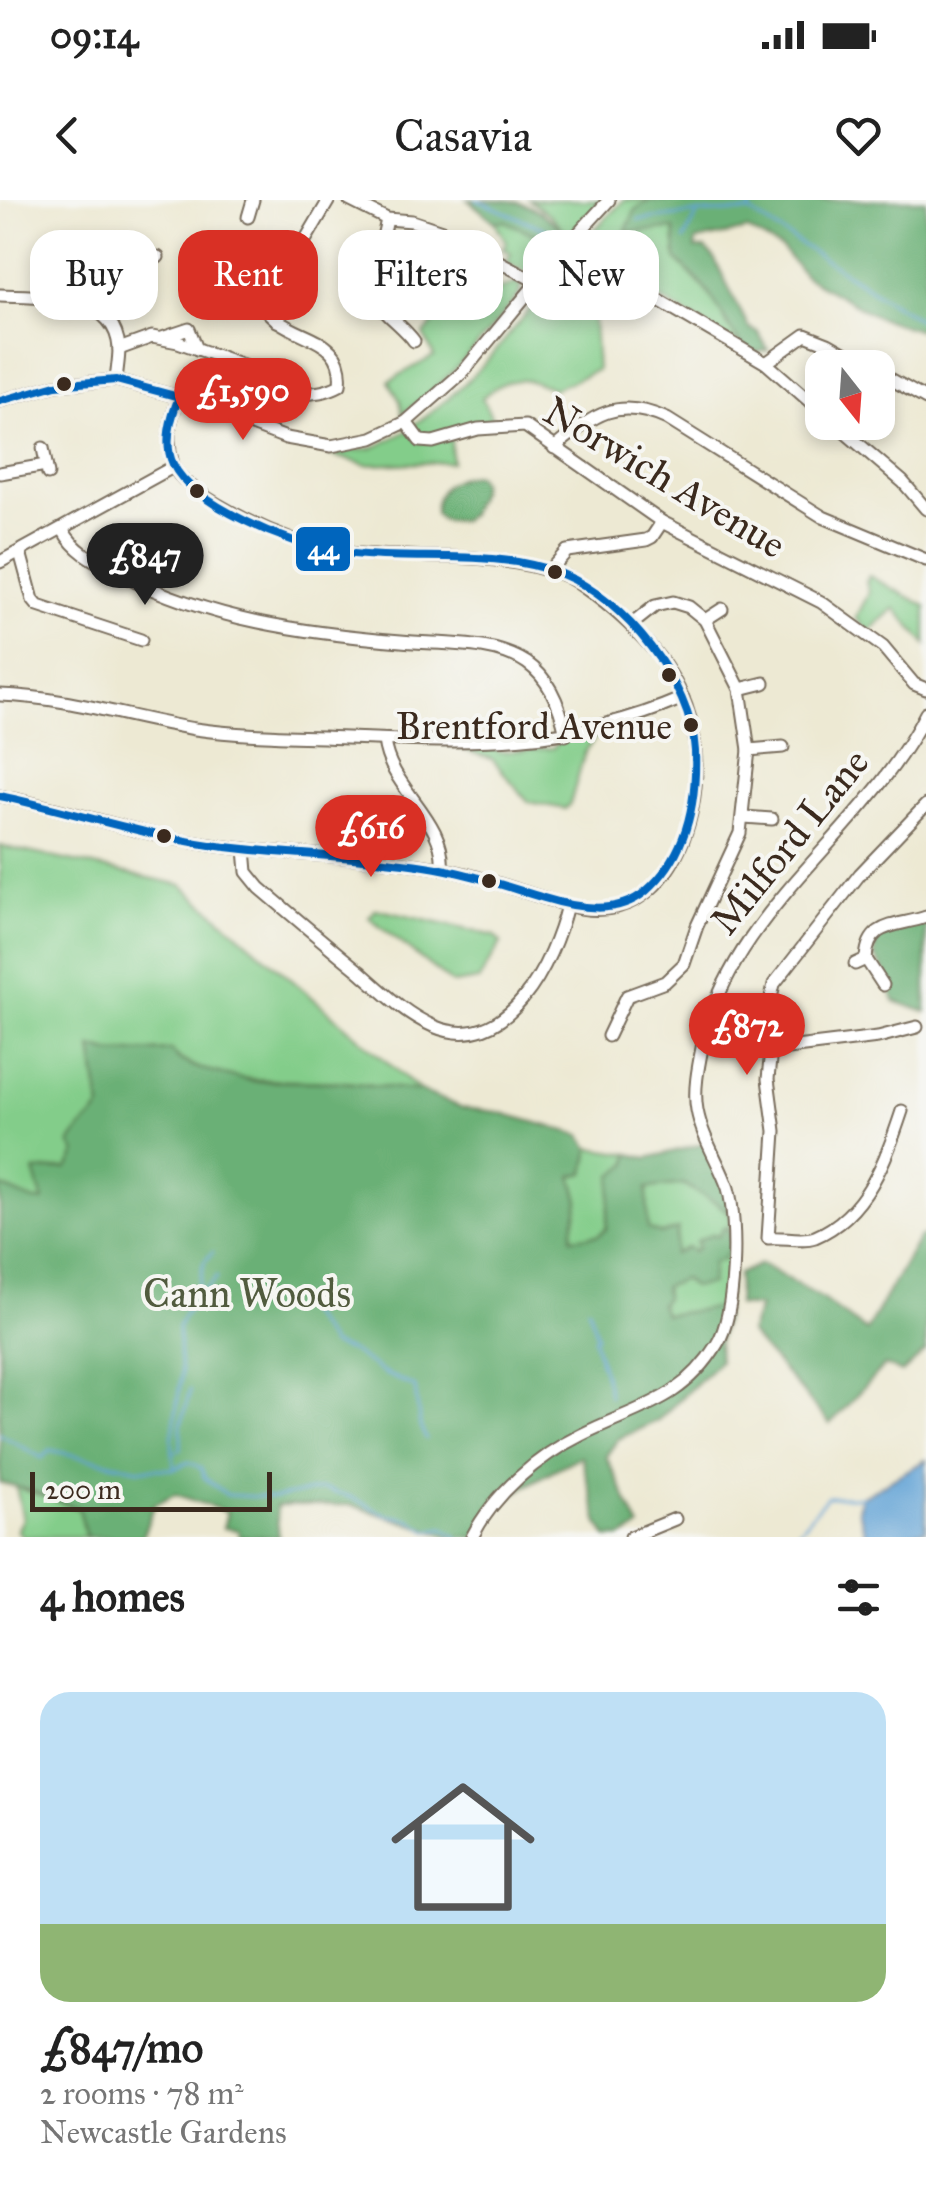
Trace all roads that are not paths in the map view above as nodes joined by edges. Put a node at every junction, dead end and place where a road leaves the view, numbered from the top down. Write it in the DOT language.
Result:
graph roads {
  1 [pos="253,200"];
  2 [pos="329,200"];
  3 [pos="609,200"];
  4 [pos="352,201"];
  5 [pos="248,217"];
  6 [pos="387,219"];
  7 [pos="311,230"];
  8 [pos="385,230"];
  9 [pos="581,230"];
  10 [pos="523,274"];
  11 [pos="0,295"];
  12 [pos="30,298"];
  13 [pos="523,299"];
  14 [pos="659,300"];
  15 [pos="106,320"];
  16 [pos="397,320"];
  17 [pos="277,321"];
  18 [pos="414,341"];
  19 [pos="119,349"];
  20 [pos="838,350"];
  21 [pos="766,363"];
  22 [pos="116,380"];
  23 [pos="895,382"];
  24 [pos="179,397"];
  25 [pos="805,397"];
  26 [pos="268,398"];
  27 [pos="926,399"];
  28 [pos="0,402"];
  29 [pos="406,422"];
  30 [pos="256,426"];
  31 [pos="854,440"];
  32 [pos="43,448"];
  33 [pos="554,448"];
  34 [pos="174,467"];
  35 [pos="0,473"];
  36 [pos="926,509"];
  37 [pos="662,522"];
  38 [pos="63,530"];
  39 [pos="20,552"];
  40 [pos="926,560"];
  41 [pos="0,562"];
  42 [pos="551,569"];
  43 [pos="722,609"];
  44 [pos="705,620"];
  45 [pos="632,625"];
  46 [pos="141,640"];
  47 [pos="764,682"];
  48 [pos="740,689"];
  49 [pos="926,689"];
  50 [pos="0,696"];
  51 [pos="683,698"];
  52 [pos="926,713"];
  53 [pos="566,735"];
  54 [pos="384,740"];
  55 [pos="783,747"];
  56 [pos="748,750"];
  57 [pos="0,796"];
  58 [pos="926,805"];
  59 [pos="744,817"];
  60 [pos="772,819"];
  61 [pos="245,849"];
  62 [pos="442,868"];
  63 [pos="567,905"];
  64 [pos="926,918"];
  65 [pos="883,985"];
  66 [pos="918,1027"];
  67 [pos="608,1036"];
  68 [pos="771,1050"];
  69 [pos="902,1111"];
  70 [pos="675,1519"];
  71 [pos="472,1537"];
  72 [pos="631,1537"];
  1 -- 5 [label="street"];
  2 -- 7 [label="street"];
  3 -- 9 [label="street"];
  4 -- 6 [label="street"];
  6 -- 8 [label="street"];
  6 -- 10 [label="street"];
  11 -- 12 [label="street"];
  13 -- 29 [label="street"];
  14 -- 21 [label="street"];
  15 -- 19 [label="street"];
  16 -- 18 [label="street"];
  17 -- 26 [label="street"];
  19 -- 22 [label="street"];
  19 -- 26 [label="street"];
  20 -- 21 [label="street"];
  21 -- 25 [label="street"];
  22 -- 24 [label="street"];
  22 -- 28 [label="street"];
  23 -- 27 [label="street"];
  24 -- 30 [label="street"];
  24 -- 34 [label="street"];
  26 -- 30 [label="street"];
  29 -- 30 [label="street"];
  29 -- 33 [label="street, Norwich Avenue"];
  31 -- 36 [label="street"];
  32 -- 35 [label="street"];
  33 -- 37 [label="street, Norwich Avenue"];
  33 -- 40 [label="street"];
  34 -- 38 [label="street"];
  34 -- 42 [label="street"];
  37 -- 42 [label="street"];
  37 -- 49 [label="street, Norwich Avenue"];
  38 -- 39 [label="street"];
  38 -- 53 [label="street"];
  39 -- 41 [label="street"];
  39 -- 46 [label="street"];
  42 -- 45 [label="street"];
  43 -- 44 [label="street"];
  44 -- 45 [label="street"];
  44 -- 48 [label="street"];
  45 -- 51 [label="street"];
  47 -- 48 [label="street"];
  48 -- 56 [label="street"];
  50 -- 54 [label="street"];
  51 -- 53 [label="street"];
  51 -- 63 [label="street"];
  52 -- 71 [label="street, Milford Lane"];
  53 -- 54 [label="street"];
  54 -- 62 [label="street"];
  55 -- 56 [label="street"];
  56 -- 59 [label="street"];
  57 -- 61 [label="street"];
  58 -- 68 [label="street"];
  59 -- 60 [label="street"];
  59 -- 67 [label="street"];
  61 -- 62 [label="street"];
  61 -- 63 [label="street"];
  62 -- 63 [label="street"];
  64 -- 65 [label="street"];
  66 -- 68 [label="street"];
  68 -- 69 [label="street"];
  70 -- 72 [label="street"];
}
